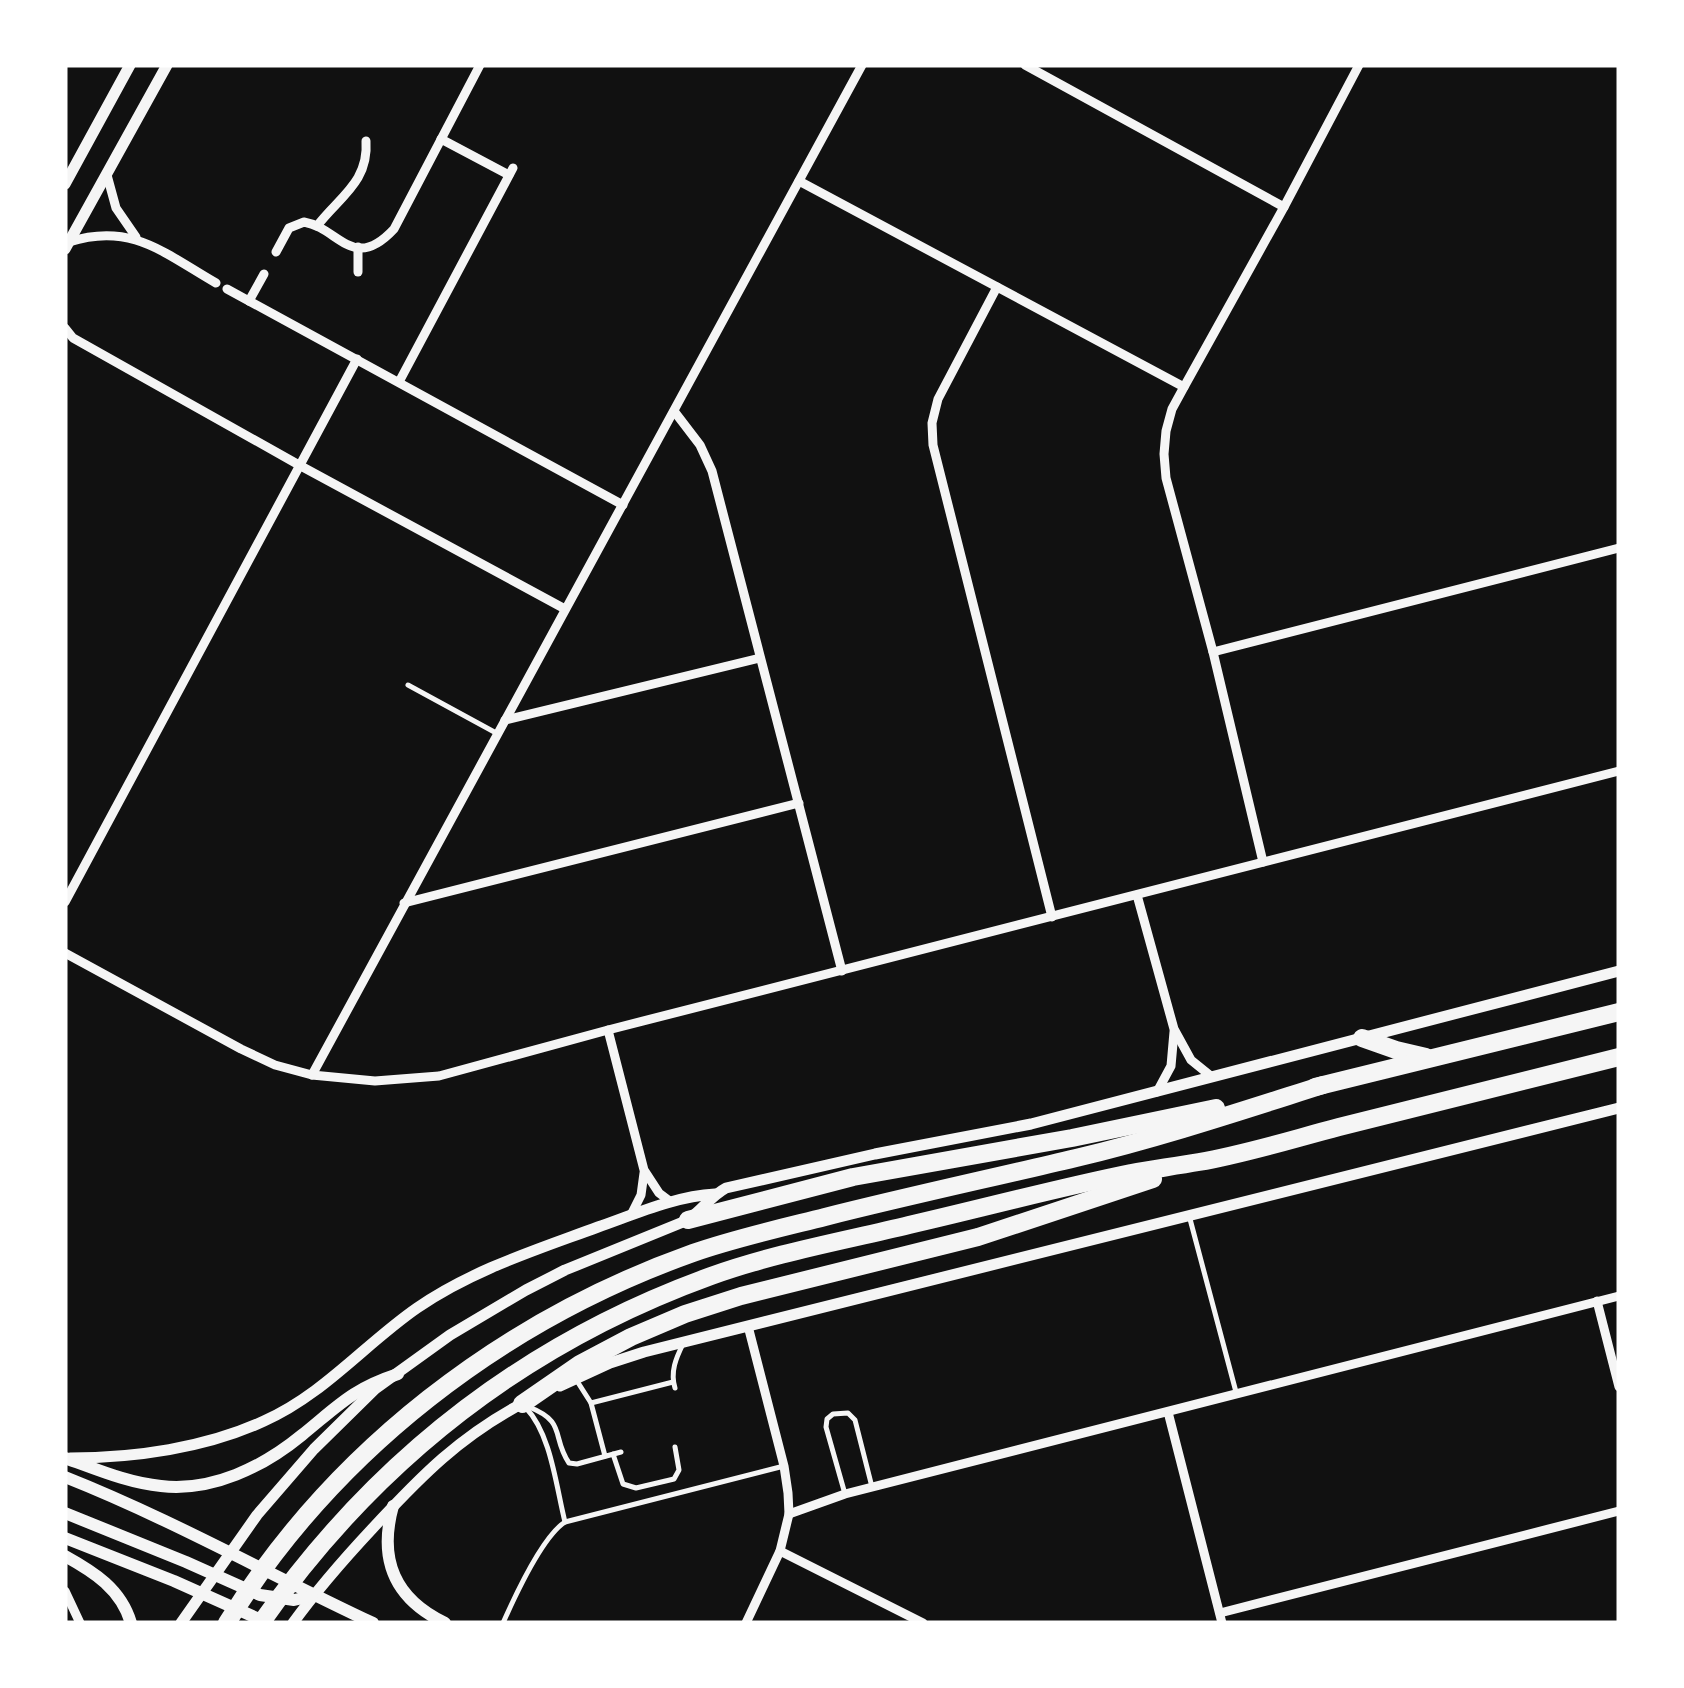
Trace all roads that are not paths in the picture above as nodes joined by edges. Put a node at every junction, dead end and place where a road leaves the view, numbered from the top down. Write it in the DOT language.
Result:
graph roads {
  1 [pos="130,65"];
  2 [pos="167,65"];
  3 [pos="480,65"];
  4 [pos="862,65"];
  5 [pos="1025,65"];
  6 [pos="1359,65"];
  7 [pos="441,140"];
  8 [pos="366,141"];
  9 [pos="107,173"];
  10 [pos="799,181"];
  11 [pos="65,184"];
  12 [pos="1284,206"];
  13 [pos="317,226"];
  14 [pos="138,239"];
  15 [pos="67,246"];
  16 [pos="358,247"];
  17 [pos="276,252"];
  18 [pos="358,272"];
  19 [pos="264,274"];
  20 [pos="216,283"];
  21 [pos="997,287"];
  22 [pos="228,289"];
  23 [pos="249,301"];
  24 [pos="65,328"];
  25 [pos="69,338"];
  26 [pos="357,359"];
  27 [pos="399,382"];
  28 [pos="1184,387"];
  29 [pos="674,411"];
  30 [pos="299,465"];
  31 [pos="623,504"];
  32 [pos="1619,548"];
  33 [pos="565,610"];
  34 [pos="1212,652"];
  35 [pos="760,658"];
  36 [pos="408,685"];
  37 [pos="505,720"];
  38 [pos="498,734"];
  39 [pos="1619,771"];
  40 [pos="798,804"];
  41 [pos="1263,862"];
  42 [pos="1137,895"];
  43 [pos="65,902"];
  44 [pos="404,904"];
  45 [pos="1052,917"];
  46 [pos="65,953"];
  47 [pos="842,971"];
  48 [pos="1619,971"];
  49 [pos="1619,1012"];
  50 [pos="1174,1029"];
  51 [pos="608,1030"];
  52 [pos="1362,1038"];
  53 [pos="1619,1056"];
  54 [pos="1432,1058"];
  55 [pos="312,1076"];
  56 [pos="1212,1077"];
  57 [pos="1323,1086"];
  58 [pos="1157,1092"];
  59 [pos="1619,1108"];
  60 [pos="1201,1162"];
  61 [pos="644,1170"];
  62 [pos="715,1194"];
  63 [pos="672,1202"];
  64 [pos="631,1215"];
  65 [pos="1189,1216"];
  66 [pos="688,1220"];
  67 [pos="1619,1296"];
  68 [pos="1597,1302"];
  69 [pos="748,1326"];
  70 [pos="684,1343"];
  71 [pos="398,1374"];
  72 [pos="574,1379"];
  73 [pos="1619,1386"];
  74 [pos="1237,1394"];
  75 [pos="591,1403"];
  76 [pos="522,1404"];
  77 [pos="1168,1412"];
  78 [pos="675,1447"];
  79 [pos="605,1456"];
  80 [pos="65,1458"];
  81 [pos="784,1466"];
  82 [pos="65,1476"];
  83 [pos="872,1487"];
  84 [pos="844,1494"];
  85 [pos="392,1506"];
  86 [pos="1619,1511"];
  87 [pos="65,1513"];
  88 [pos="789,1514"];
  89 [pos="566,1522"];
  90 [pos="65,1538"];
  91 [pos="231,1552"];
  92 [pos="780,1552"];
  93 [pos="65,1556"];
  94 [pos="214,1574"];
  95 [pos="65,1592"];
  96 [pos="201,1593"];
  97 [pos="312,1596"];
  98 [pos="1221,1618"];
  99 [pos="80,1623"];
  100 [pos="132,1623"];
  101 [pos="181,1623"];
  102 [pos="227,1623"];
  103 [pos="265,1623"];
  104 [pos="292,1623"];
  105 [pos="373,1623"];
  106 [pos="445,1623"];
  107 [pos="503,1623"];
  108 [pos="746,1623"];
  109 [pos="923,1623"];
  1 -- 11 [label="street"];
  2 -- 9 [label="street"];
  3 -- 7 [label="street"];
  4 -- 10 [label="street"];
  5 -- 12 [label="street"];
  6 -- 12 [label="street"];
  7 -- 16 [label="street"];
  7 -- 27 [label="street"];
  8 -- 13 [label="street"];
  9 -- 14 [label="street"];
  9 -- 15 [label="street"];
  10 -- 21 [label="street"];
  10 -- 29 [label="street"];
  12 -- 28 [label="street"];
  13 -- 16 [label="street"];
  13 -- 17 [label="street"];
  14 -- 15 [label="street"];
  14 -- 20 [label="street"];
  16 -- 18 [label="street"];
  19 -- 23 [label="street"];
  21 -- 28 [label="street"];
  21 -- 45 [label="street"];
  22 -- 23 [label="street"];
  23 -- 26 [label="street"];
  24 -- 25 [label="street"];
  25 -- 30 [label="street"];
  26 -- 27 [label="street"];
  26 -- 30 [label="street"];
  27 -- 31 [label="street"];
  28 -- 34 [label="street"];
  29 -- 31 [label="street"];
  29 -- 35 [label="street"];
  30 -- 33 [label="street"];
  30 -- 43 [label="street"];
  31 -- 33 [label="street"];
  32 -- 34 [label="street"];
  33 -- 37 [label="street"];
  34 -- 41 [label="street"];
  35 -- 37 [label="street"];
  35 -- 40 [label="street"];
  36 -- 38 [label="lane"];
  37 -- 38 [label="street"];
  38 -- 44 [label="street"];
  39 -- 41 [label="street"];
  40 -- 44 [label="street"];
  40 -- 47 [label="street"];
  41 -- 42 [label="street"];
  42 -- 45 [label="street"];
  42 -- 50 [label="street"];
  44 -- 55 [label="street"];
  45 -- 47 [label="street"];
  46 -- 55 [label="street"];
  47 -- 51 [label="street"];
  48 -- 52 [label="street"];
  49 -- 54 [label="highway"];
  50 -- 56 [label="street"];
  50 -- 58 [label="street"];
  51 -- 55 [label="street"];
  51 -- 61 [label="street"];
  52 -- 54 [label="highway"];
  52 -- 56 [label="street"];
  53 -- 60 [label="highway"];
  54 -- 57 [label="highway"];
  56 -- 58 [label="street"];
  57 -- 66 [label="highway"];
  57 -- 102 [label="highway"];
  58 -- 62 [label="street"];
  59 -- 65 [label="street"];
  60 -- 76 [label="highway"];
  60 -- 103 [label="highway"];
  61 -- 63 [label="street"];
  61 -- 64 [label="street"];
  62 -- 63 [label="street"];
  62 -- 66 [label="street"];
  63 -- 64 [label="street"];
  64 -- 80 [label="street"];
  65 -- 69 [label="street"];
  65 -- 74 [label="lane"];
  66 -- 71 [label="street"];
  67 -- 68 [label="street"];
  68 -- 73 [label="street"];
  68 -- 74 [label="street"];
  69 -- 70 [label="street"];
  69 -- 81 [label="street"];
  70 -- 72 [label="street"];
  70 -- 75 [label="lane"];
  71 -- 80 [label="main road"];
  71 -- 91 [label="street"];
  72 -- 75 [label="lane"];
  72 -- 76 [label="street"];
  74 -- 77 [label="street"];
  75 -- 79 [label="lane"];
  76 -- 79 [label="lane"];
  76 -- 85 [label="street"];
  76 -- 89 [label="lane"];
  77 -- 83 [label="street"];
  77 -- 98 [label="street"];
  78 -- 79 [label="lane"];
  81 -- 88 [label="street"];
  81 -- 89 [label="lane"];
  82 -- 91 [label="main road"];
  83 -- 84 [label="street"];
  83 -- 84 [label="lane"];
  84 -- 88 [label="street"];
  85 -- 97 [label="street"];
  85 -- 106 [label="main road"];
  86 -- 98 [label="street"];
  87 -- 94 [label="main road"];
  88 -- 92 [label="street"];
  89 -- 107 [label="lane"];
  90 -- 96 [label="main road"];
  91 -- 94 [label="street"];
  91 -- 97 [label="main road"];
  92 -- 108 [label="street"];
  92 -- 109 [label="street"];
  93 -- 100 [label="main road"];
  94 -- 96 [label="street"];
  94 -- 97 [label="main road"];
  95 -- 99 [label="street"];
  96 -- 101 [label="street"];
  96 -- 103 [label="main road"];
  97 -- 104 [label="street"];
  97 -- 105 [label="main road"];
}
